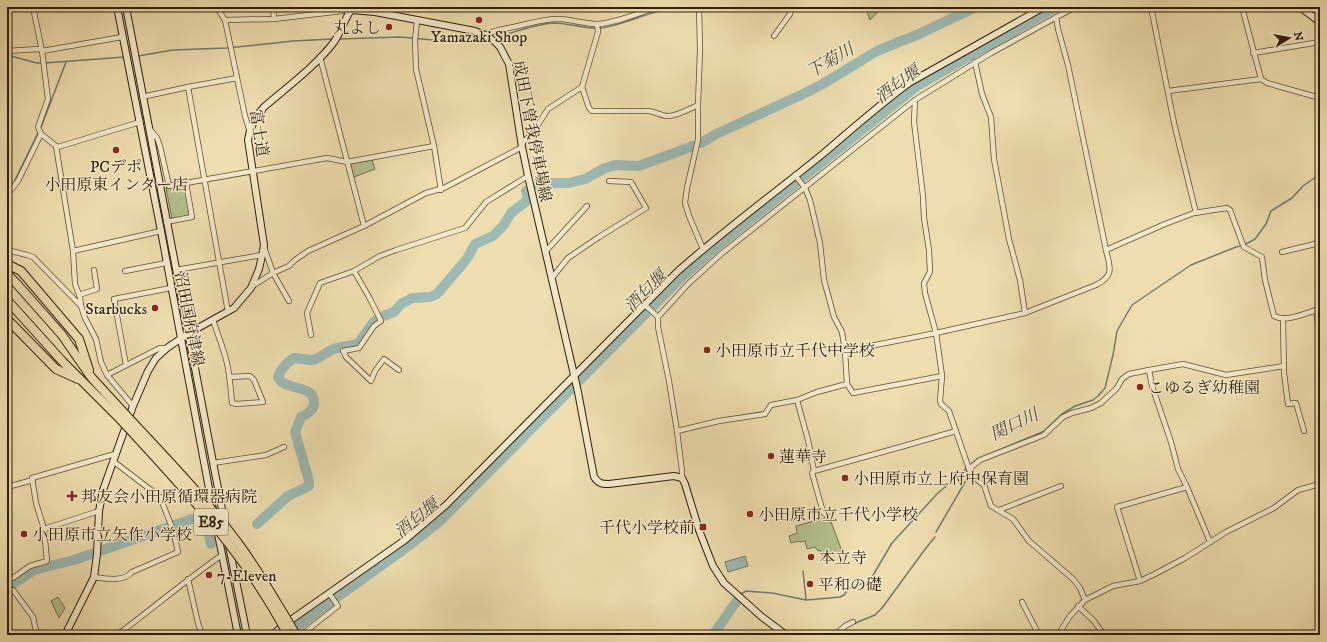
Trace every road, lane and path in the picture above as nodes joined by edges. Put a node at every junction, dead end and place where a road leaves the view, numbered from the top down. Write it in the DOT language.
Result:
graph roads {
  1 [pos="33,7"];
  2 [pos="117,7"];
  3 [pos="126,7"];
  4 [pos="216,7"];
  5 [pos="272,7"];
  6 [pos="657,7"];
  7 [pos="699,7"];
  8 [pos="792,7"];
  9 [pos="1044,7"];
  10 [pos="1075,7"];
  11 [pos="1151,7"];
  12 [pos="1242,7"];
  13 [pos="1300,7"];
  14 [pos="351,8"];
  15 [pos="1056,17"];
  16 [pos="274,18"];
  17 [pos="225,20"];
  18 [pos="417,21"];
  19 [pos="1320,22"];
  20 [pos="598,27"];
  21 [pos="485,35"];
  22 [pos="774,36"];
  23 [pos="122,37"];
  24 [pos="1320,42"];
  25 [pos="7,51"];
  26 [pos="42,51"];
  27 [pos="1253,53"];
  28 [pos="320,57"];
  29 [pos="975,62"];
  30 [pos="237,78"];
  31 [pos="1260,79"];
  32 [pos="188,87"];
  33 [pos="582,87"];
  34 [pos="1168,91"];
  35 [pos="142,97"];
  36 [pos="1320,98"];
  37 [pos="915,100"];
  38 [pos="698,105"];
  39 [pos="140,122"];
  40 [pos="148,127"];
  41 [pos="249,129"];
  42 [pos="41,134"];
  43 [pos="522,145"];
  44 [pos="56,146"];
  45 [pos="434,146"];
  46 [pos="347,162"];
  47 [pos="253,172"];
  48 [pos="795,175"];
  49 [pos="528,176"];
  50 [pos="205,180"];
  51 [pos="609,181"];
  52 [pos="186,183"];
  53 [pos="805,188"];
  54 [pos="441,190"];
  55 [pos="7,195"];
  56 [pos="587,206"];
  57 [pos="1196,213"];
  58 [pos="166,222"];
  59 [pos="364,226"];
  60 [pos="161,231"];
  61 [pos="1320,239"];
  62 [pos="264,245"];
  63 [pos="703,249"];
  64 [pos="7,250"];
  65 [pos="1106,250"];
  66 [pos="73,251"];
  67 [pos="545,252"];
  68 [pos="1282,252"];
  69 [pos="262,255"];
  70 [pos="166,262"];
  71 [pos="219,262"];
  72 [pos="7,264"];
  73 [pos="94,270"];
  74 [pos="176,270"];
  75 [pos="125,271"];
  76 [pos="354,271"];
  77 [pos="274,273"];
  78 [pos="7,274"];
  79 [pos="551,279"];
  80 [pos="171,288"];
  81 [pos="251,288"];
  82 [pos="79,295"];
  83 [pos="7,300"];
  84 [pos="289,301"];
  85 [pos="645,305"];
  86 [pos="81,306"];
  87 [pos="1318,309"];
  88 [pos="228,312"];
  89 [pos="1025,313"];
  90 [pos="656,316"];
  91 [pos="1283,318"];
  92 [pos="7,319"];
  93 [pos="212,320"];
  94 [pos="189,333"];
  95 [pos="936,333"];
  96 [pos="311,335"];
  97 [pos="180,338"];
  98 [pos="1320,340"];
  99 [pos="167,348"];
  100 [pos="845,350"];
  101 [pos="126,365"];
  102 [pos="1284,366"];
  103 [pos="399,370"];
  104 [pos="1149,370"];
  105 [pos="107,375"];
  106 [pos="574,375"];
  107 [pos="942,376"];
  108 [pos="91,377"];
  109 [pos="229,377"];
  110 [pos="82,380"];
  111 [pos="847,384"];
  112 [pos="797,400"];
  113 [pos="133,406"];
  114 [pos="122,417"];
  115 [pos="677,430"];
  116 [pos="956,431"];
  117 [pos="1304,431"];
  118 [pos="284,447"];
  119 [pos="115,454"];
  120 [pos="113,461"];
  121 [pos="213,463"];
  122 [pos="968,467"];
  123 [pos="814,471"];
  124 [pos="682,478"];
  125 [pos="32,480"];
  126 [pos="1320,484"];
  127 [pos="1061,486"];
  128 [pos="7,487"];
  129 [pos="1187,487"];
  130 [pos="999,510"];
  131 [pos="99,511"];
  132 [pos="831,519"];
  133 [pos="44,529"];
  134 [pos="1210,542"];
  135 [pos="222,555"];
  136 [pos="94,577"];
  137 [pos="188,579"];
  138 [pos="1140,581"];
  139 [pos="7,582"];
  140 [pos="329,593"];
  141 [pos="7,594"];
  142 [pos="1085,600"];
  143 [pos="1022,602"];
  144 [pos="1078,606"];
  145 [pos="853,622"];
  146 [pos="1038,634"];
  147 [pos="37,635"];
  148 [pos="65,635"];
  149 [pos="117,635"];
  150 [pos="202,635"];
  151 [pos="238,635"];
  152 [pos="246,635"];
  153 [pos="272,635"];
  154 [pos="288,635"];
  155 [pos="299,635"];
  156 [pos="786,635"];
  157 [pos="835,635"];
  158 [pos="1030,635"];
  159 [pos="1058,635"];
  160 [pos="1104,635"];
  1 -- 26 [label="street"];
  2 -- 23 [label="main road, 沼田国府津線"];
  3 -- 35 [label="main road, 沼田国府津線"];
  4 -- 17 [label="street"];
  5 -- 16 [label="street"];
  6 -- 20 [label="street"];
  7 -- 38 [label="street"];
  8 -- 22 [label="street"];
  9 -- 48 [label="main road"];
  10 -- 15 [label="street"];
  11 -- 34 [label="street"];
  12 -- 27 [label="street"];
  13 -- 19 [label="main road"];
  14 -- 16 [label="street"];
  14 -- 18 [label="main road, 成田下曽我停車場線"];
  14 -- 28 [label="main road"];
  15 -- 29 [label="street"];
  15 -- 65 [label="street"];
  16 -- 17 [label="street"];
  17 -- 30 [label="street, 富士道"];
  18 -- 21 [label="main road, 成田下曽我停車場線"];
  18 -- 45 [label="street"];
  20 -- 21 [label="street"];
  20 -- 33 [label="street"];
  21 -- 43 [label="main road, 成田下曽我停車場線"];
  23 -- 26 [label="street"];
  23 -- 39 [label="main road, 沼田国府津線"];
  24 -- 27 [label="street"];
  25 -- 26 [label="street"];
  26 -- 42 [label="street"];
  27 -- 31 [label="street"];
  28 -- 41 [label="main road"];
  28 -- 46 [label="street"];
  29 -- 37 [label="street"];
  29 -- 89 [label="street"];
  30 -- 32 [label="street"];
  30 -- 41 [label="street, 富士道"];
  31 -- 34 [label="street"];
  31 -- 36 [label="street"];
  32 -- 35 [label="street"];
  32 -- 50 [label="street"];
  33 -- 38 [label="street"];
  33 -- 43 [label="street"];
  34 -- 57 [label="street"];
  35 -- 40 [label="main road, 沼田国府津線"];
  37 -- 53 [label="street"];
  37 -- 95 [label="street"];
  38 -- 63 [label="street"];
  39 -- 44 [label="street"];
  39 -- 60 [label="main road, 沼田国府津線"];
  40 -- 52 [label="street"];
  40 -- 58 [label="main road, 沼田国府津線"];
  41 -- 47 [label="main road, 富士道"];
  42 -- 44 [label="street"];
  42 -- 55 [label="street"];
  43 -- 49 [label="main road, 成田下曽我停車場線"];
  43 -- 54 [label="street"];
  44 -- 66 [label="street"];
  45 -- 46 [label="street"];
  45 -- 54 [label="street"];
  46 -- 47 [label="street"];
  46 -- 59 [label="street"];
  47 -- 50 [label="street"];
  47 -- 62 [label="main road, 富士道"];
  48 -- 53 [label="street"];
  48 -- 63 [label="main road"];
  49 -- 67 [label="main road, 成田下曽我停車場線"];
  49 -- 76 [label="street"];
  50 -- 52 [label="street"];
  50 -- 71 [label="street"];
  51 -- 79 [label="street"];
  52 -- 58 [label="street"];
  53 -- 90 [label="street"];
  53 -- 100 [label="street"];
  54 -- 59 [label="street"];
  56 -- 67 [label="street"];
  57 -- 65 [label="street"];
  57 -- 91 [label="street"];
  58 -- 74 [label="main road, 沼田国府津線"];
  59 -- 77 [label="street"];
  60 -- 66 [label="street"];
  60 -- 70 [label="main road, 沼田国府津線"];
  61 -- 68 [label="street"];
  62 -- 69 [label="main road, 富士道"];
  62 -- 77 [label="street"];
  63 -- 85 [label="main road"];
  64 -- 86 [label="street"];
  65 -- 89 [label="street"];
  66 -- 82 [label="street"];
  67 -- 79 [label="main road, 成田下曽我停車場線"];
  69 -- 71 [label="street"];
  69 -- 81 [label="main road, 富士道"];
  70 -- 75 [label="street"];
  70 -- 80 [label="main road, 沼田国府津線"];
  71 -- 74 [label="street"];
  71 -- 88 [label="street"];
  72 -- 108 [label="highway, E85"];
  73 -- 82 [label="street"];
  74 -- 94 [label="main road, 沼田国府津線"];
  76 -- 96 [label="street"];
  76 -- 103 [label="street"];
  77 -- 81 [label="street"];
  77 -- 84 [label="street"];
  78 -- 108 [label="highway, E85"];
  79 -- 106 [label="main road, 成田下曽我停車場線"];
  80 -- 97 [label="main road, 沼田国府津線"];
  80 -- 101 [label="street"];
  81 -- 88 [label="main road, 富士道"];
  82 -- 86 [label="street"];
  83 -- 110 [label="highway, E85"];
  85 -- 90 [label="street"];
  85 -- 106 [label="main road"];
  86 -- 105 [label="street"];
  87 -- 91 [label="street"];
  87 -- 98 [label="street"];
  88 -- 93 [label="main road, 富士道"];
  89 -- 95 [label="street"];
  90 -- 115 [label="street"];
  91 -- 102 [label="street"];
  92 -- 110 [label="highway, E85"];
  93 -- 94 [label="main road, 富士道"];
  93 -- 109 [label="street"];
  94 -- 97 [label="main road, 富士道"];
  94 -- 121 [label="main road, 沼田国府津線"];
  95 -- 100 [label="street"];
  95 -- 107 [label="street"];
  97 -- 99 [label="main road, 富士道"];
  97 -- 135 [label="main road, 沼田国府津線"];
  99 -- 101 [label="street"];
  99 -- 113 [label="main road, 富士道"];
  100 -- 111 [label="street"];
  101 -- 105 [label="street"];
  102 -- 104 [label="street"];
  102 -- 117 [label="street"];
  104 -- 122 [label="street"];
  104 -- 129 [label="street"];
  105 -- 113 [label="street"];
  106 -- 124 [label="main road, 成田下曽我停車場線"];
  106 -- 140 [label="main road"];
  107 -- 111 [label="street"];
  107 -- 116 [label="street"];
  108 -- 114 [label="highway, E85"];
  109 -- 109 [label="street"];
  110 -- 114 [label="highway, E85"];
  111 -- 112 [label="street"];
  112 -- 115 [label="street"];
  112 -- 123 [label="street"];
  113 -- 119 [label="main road, 富士道"];
  114 -- 154 [label="highway, E85, bridge"];
  114 -- 155 [label="highway, E85, bridge"];
  115 -- 124 [label="street"];
  116 -- 122 [label="street"];
  116 -- 123 [label="street"];
  118 -- 121 [label="street"];
  119 -- 120 [label="main road, 富士道"];
  119 -- 125 [label="street"];
  120 -- 131 [label="main road, 富士道"];
  120 -- 136 [label="street"];
  121 -- 152 [label="main road, 沼田国府津線"];
  122 -- 130 [label="street"];
  123 -- 132 [label="street"];
  124 -- 156 [label="main road"];
  125 -- 128 [label="street"];
  125 -- 133 [label="street"];
  126 -- 134 [label="street"];
  127 -- 130 [label="street"];
  129 -- 134 [label="street"];
  129 -- 138 [label="street"];
  130 -- 142 [label="street"];
  131 -- 133 [label="street"];
  131 -- 136 [label="main road, 富士道"];
  133 -- 139 [label="street"];
  134 -- 138 [label="street"];
  135 -- 137 [label="street"];
  135 -- 151 [label="main road, 沼田国府津線"];
  136 -- 148 [label="main road, 富士道"];
  137 -- 149 [label="street"];
  137 -- 150 [label="street"];
  138 -- 142 [label="street"];
  140 -- 153 [label="main road"];
  140 -- 155 [label="street"];
  141 -- 147 [label="street"];
  142 -- 144 [label="street"];
  143 -- 146 [label="street"];
  144 -- 159 [label="street"];
  144 -- 160 [label="street"];
  145 -- 157 [label="street"];
  146 -- 158 [label="street"];
}
